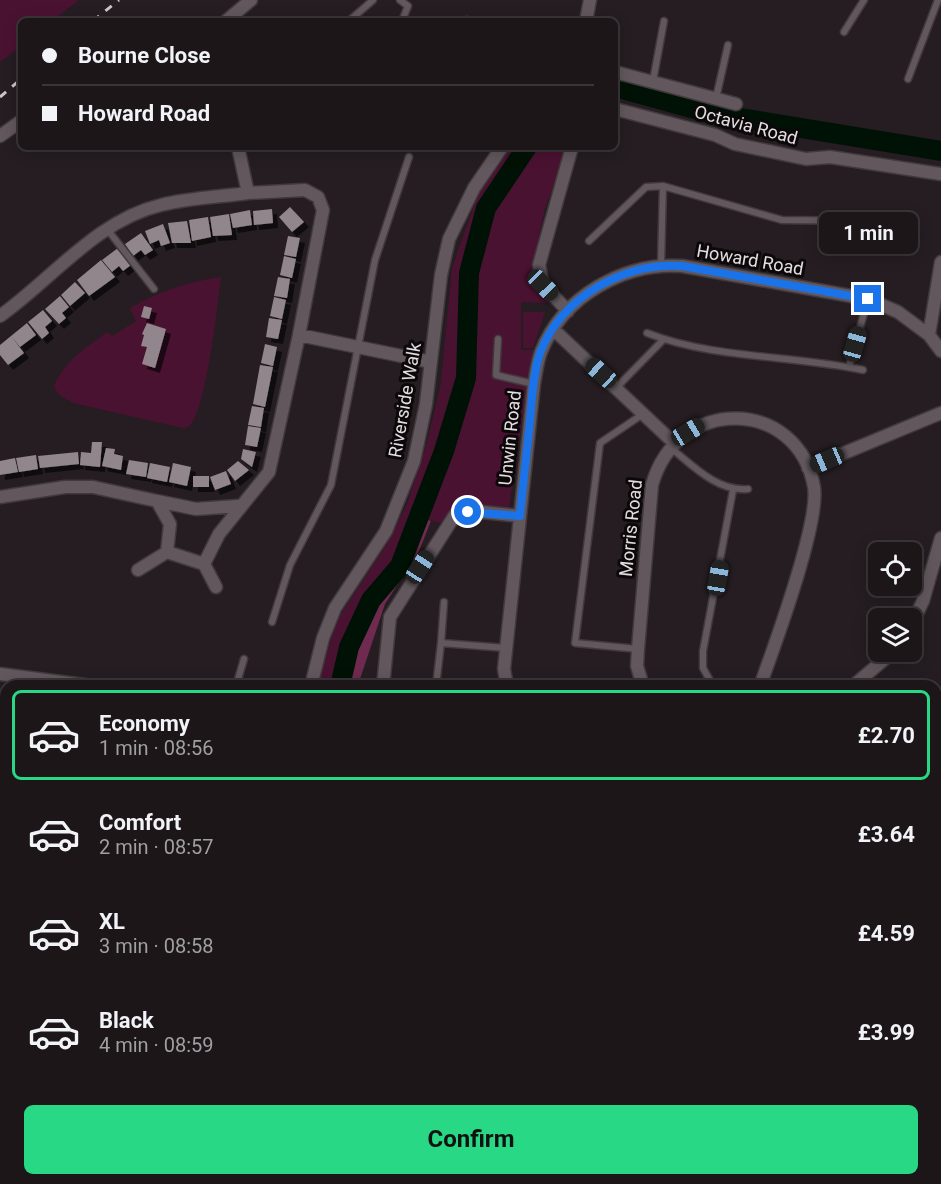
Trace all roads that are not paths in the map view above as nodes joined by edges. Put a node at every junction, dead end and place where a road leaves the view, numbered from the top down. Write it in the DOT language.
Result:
graph roads {
  1 [pos="251,0"];
  2 [pos="373,0"];
  3 [pos="400,0"];
  4 [pos="590,0"];
  5 [pos="864,0"];
  6 [pos="938,0"];
  7 [pos="230,18"];
  8 [pos="352,18"];
  9 [pos="403,18"];
  10 [pos="587,18"];
  11 [pos="664,21"];
  12 [pos="844,32"];
  13 [pos="728,45"];
  14 [pos="618,73"];
  15 [pos="908,78"];
  16 [pos="653,81"];
  17 [pos="716,98"];
  18 [pos="736,104"];
  19 [pos="618,110"];
  20 [pos="18,123"];
  21 [pos="0,136"];
  22 [pos="239,150"];
  23 [pos="500,150"];
  24 [pos="571,150"];
  25 [pos="409,157"];
  26 [pos="941,174"];
  27 [pos="663,186"];
  28 [pos="248,193"];
  29 [pos="880,221"];
  30 [pos="107,229"];
  31 [pos="589,241"];
  32 [pos="941,262"];
  33 [pos="660,264"];
  34 [pos="154,289"];
  35 [pos="868,299"];
  36 [pos="568,311"];
  37 [pos="0,316"];
  38 [pos="553,330"];
  39 [pos="647,333"];
  40 [pos="299,335"];
  41 [pos="928,335"];
  42 [pos="498,339"];
  43 [pos="663,340"];
  44 [pos="360,348"];
  45 [pos="941,351"];
  46 [pos="430,362"];
  47 [pos="849,367"];
  48 [pos="863,370"];
  49 [pos="534,384"];
  50 [pos="617,387"];
  51 [pos="941,412"];
  52 [pos="642,414"];
  53 [pos="673,445"];
  54 [pos="808,468"];
  55 [pos="748,489"];
  56 [pos="733,490"];
  57 [pos="0,497"];
  58 [pos="157,501"];
  59 [pos="238,506"];
  60 [pos="520,516"];
  61 [pos="941,538"];
  62 [pos="167,552"];
  63 [pos="204,564"];
  64 [pos="138,570"];
  65 [pos="216,587"];
  66 [pos="444,602"];
  67 [pos="920,608"];
  68 [pos="272,622"];
  69 [pos="441,643"];
  70 [pos="506,648"];
  71 [pos="638,649"];
  72 [pos="244,659"];
  73 [pos="881,662"];
  74 [pos="0,674"];
  75 [pos="46,680"];
  76 [pos="238,680"];
  77 [pos="312,680"];
  78 [pos="384,680"];
  79 [pos="437,680"];
  80 [pos="506,680"];
  81 [pos="641,680"];
  82 [pos="710,680"];
  83 [pos="762,680"];
  84 [pos="860,680"];
  1 -- 7 [label="street"];
  2 -- 8 [label="lane"];
  3 -- 9 [label="lane"];
  4 -- 10 [label="street"];
  5 -- 12 [label="lane"];
  6 -- 15 [label="lane"];
  11 -- 16 [label="lane"];
  13 -- 17 [label="lane"];
  14 -- 16 [label="street"];
  16 -- 17 [label="street"];
  17 -- 18 [label="street"];
  19 -- 26 [label="street, Octavia Road"];
  20 -- 21 [label="street"];
  22 -- 28 [label="street"];
  23 -- 46 [label="street, Riverside Walk"];
  24 -- 36 [label="street"];
  25 -- 44 [label="lane"];
  27 -- 29 [label="lane"];
  27 -- 31 [label="lane"];
  27 -- 33 [label="lane"];
  28 -- 30 [label="street"];
  28 -- 40 [label="street"];
  30 -- 34 [label="lane"];
  30 -- 37 [label="street"];
  32 -- 41 [label="street"];
  33 -- 35 [label="street, Howard Road"];
  33 -- 36 [label="street, Howard Road"];
  35 -- 41 [label="street, Howard Road"];
  35 -- 47 [label="lane"];
  36 -- 38 [label="street, Unwin Road"];
  38 -- 49 [label="street, Unwin Road"];
  38 -- 50 [label="street"];
  39 -- 43 [label="lane"];
  40 -- 44 [label="street"];
  40 -- 59 [label="street"];
  41 -- 45 [label="street, Howard Road"];
  42 -- 49 [label="lane"];
  43 -- 47 [label="lane"];
  43 -- 50 [label="lane"];
  44 -- 46 [label="street"];
  44 -- 68 [label="lane"];
  46 -- 77 [label="street, Riverside Walk"];
  47 -- 48 [label="lane"];
  49 -- 60 [label="street, Unwin Road"];
  50 -- 52 [label="street"];
  51 -- 54 [label="street"];
  52 -- 53 [label="street"];
  52 -- 71 [label="lane"];
  53 -- 54 [label="street, Morris Road"];
  53 -- 56 [label="lane"];
  53 -- 71 [label="street, Morris Road"];
  54 -- 83 [label="street, Morris Road"];
  55 -- 56 [label="lane"];
  56 -- 82 [label="lane"];
  57 -- 58 [label="street"];
  58 -- 59 [label="street"];
  58 -- 62 [label="street"];
  59 -- 63 [label="street"];
  60 -- 70 [label="street, Unwin Road"];
  60 -- 78 [label="street"];
  61 -- 67 [label="street"];
  62 -- 63 [label="street"];
  62 -- 64 [label="street"];
  63 -- 65 [label="street"];
  66 -- 69 [label="lane"];
  69 -- 70 [label="lane"];
  69 -- 79 [label="lane"];
  70 -- 80 [label="street, Unwin Road"];
  71 -- 81 [label="street, Morris Road"];
  72 -- 76 [label="lane"];
  73 -- 84 [label="street"];
  74 -- 75 [label="street"];
}
